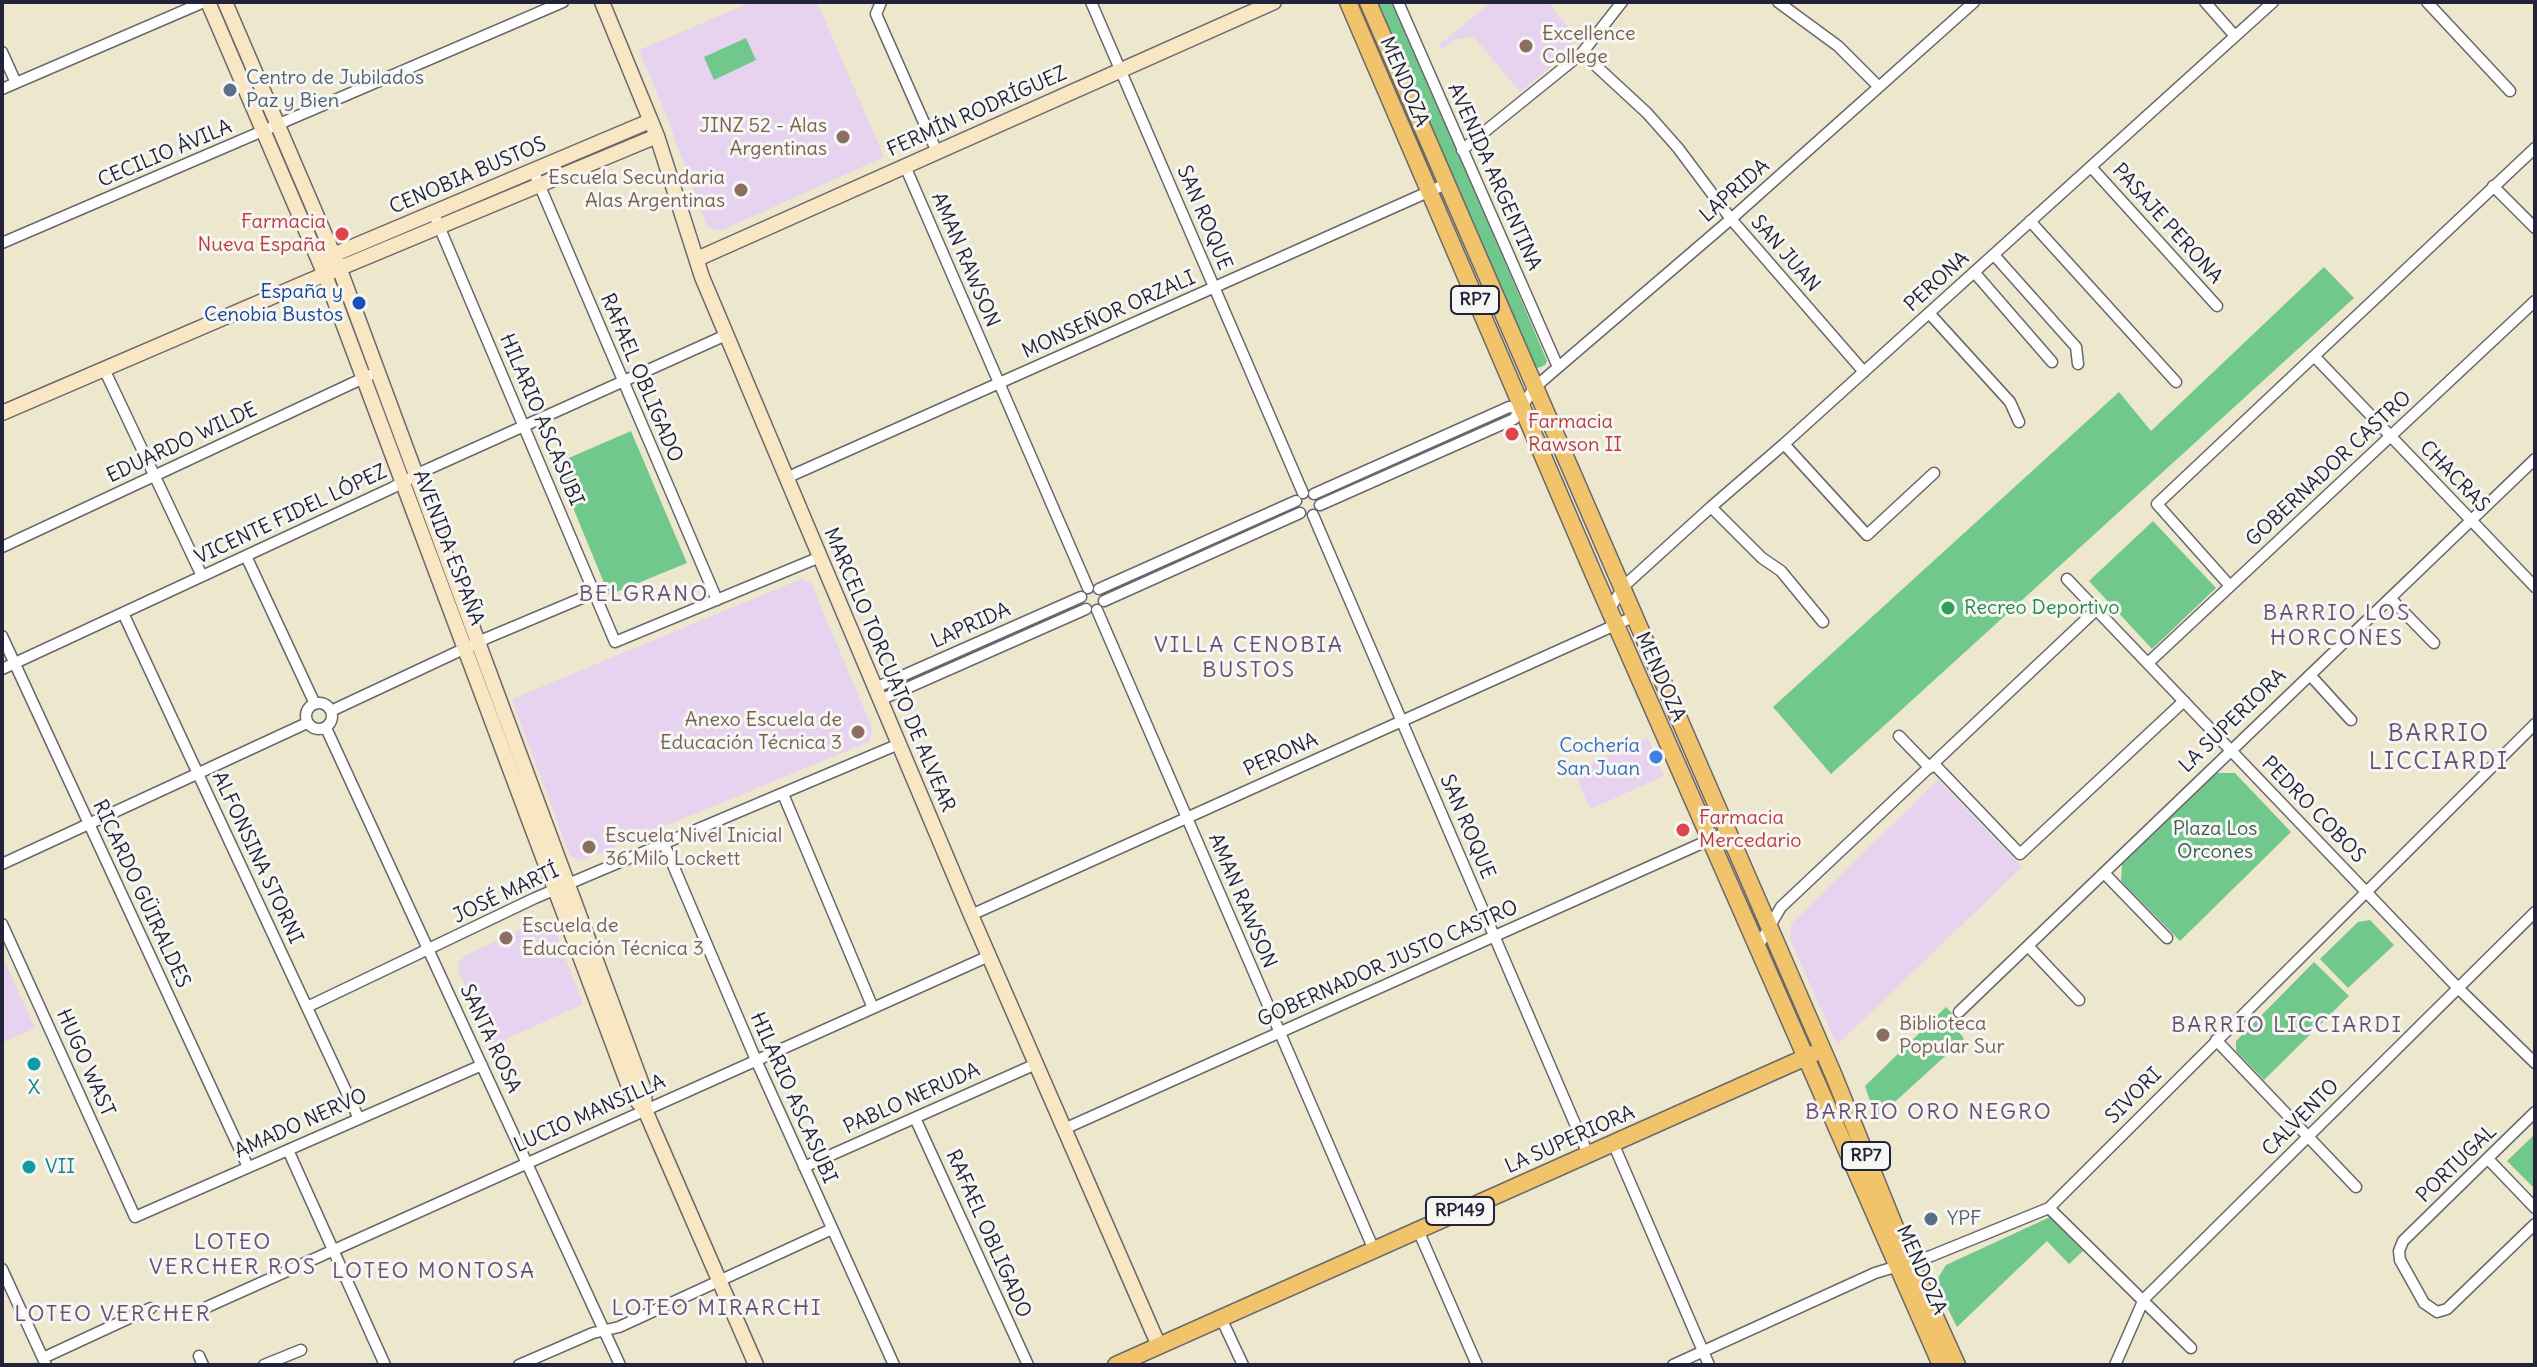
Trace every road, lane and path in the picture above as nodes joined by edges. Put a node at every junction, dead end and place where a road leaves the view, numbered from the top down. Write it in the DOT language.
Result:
graph roads {
  1 [pos="206,2"];
  2 [pos="225,2"];
  3 [pos="563,2"];
  4 [pos="602,2"];
  5 [pos="881,2"];
  6 [pos="1091,2"];
  7 [pos="1274,2"];
  8 [pos="1348,2"];
  9 [pos="1368,2"];
  10 [pos="1398,2"];
  11 [pos="1622,2"];
  12 [pos="1778,2"];
  13 [pos="1974,2"];
  14 [pos="2205,2"];
  15 [pos="2273,2"];
  16 [pos="2427,2"];
  17 [pos="2235,36"];
  18 [pos="2,52"];
  19 [pos="1582,53"];
  20 [pos="1121,70"];
  21 [pos="16,83"];
  22 [pos="1879,87"];
  23 [pos="2,89"];
  24 [pos="2510,91"];
  25 [pos="650,121"];
  26 [pos="278,125"];
  27 [pos="263,131"];
  28 [pos="657,136"];
  29 [pos="2535,148"];
  30 [pos="1462,150"];
  31 [pos="937,152"];
  32 [pos="905,166"];
  33 [pos="2091,167"];
  34 [pos="533,170"];
  35 [pos="1446,184"];
  36 [pos="539,186"];
  37 [pos="2493,186"];
  38 [pos="1429,192"];
  39 [pos="433,212"];
  40 [pos="1731,219"];
  41 [pos="2030,221"];
  42 [pos="440,228"];
  43 [pos="2535,228"];
  44 [pos="2,243"];
  45 [pos="333,255"];
  46 [pos="1994,255"];
  47 [pos="697,259"];
  48 [pos="340,270"];
  49 [pos="323,272"];
  50 [pos="1974,272"];
  51 [pos="1214,287"];
  52 [pos="2535,301"];
  53 [pos="2217,306"];
  54 [pos="1929,313"];
  55 [pos="726,335"];
  56 [pos="2314,356"];
  57 [pos="2052,362"];
  58 [pos="2078,364"];
  59 [pos="1558,367"];
  60 [pos="104,369"];
  61 [pos="378,372"];
  62 [pos="1864,372"];
  63 [pos="363,378"];
  64 [pos="623,382"];
  65 [pos="2176,382"];
  66 [pos="999,383"];
  67 [pos="1534,388"];
  68 [pos="1522,408"];
  69 [pos="2,413"];
  70 [pos="2019,422"];
  71 [pos="523,426"];
  72 [pos="2390,436"];
  73 [pos="1784,444"];
  74 [pos="2535,459"];
  75 [pos="1934,473"];
  76 [pos="155,476"];
  77 [pos="786,478"];
  78 [pos="409,479"];
  79 [pos="1304,496"];
  80 [pos="1320,505"];
  81 [pos="1711,507"];
  82 [pos="1300,513"];
  83 [pos="1313,515"];
  84 [pos="2470,521"];
  85 [pos="2,547"];
  86 [pos="246,556"];
  87 [pos="820,557"];
  88 [pos="1594,575"];
  89 [pos="202,576"];
  90 [pos="2067,579"];
  91 [pos="2230,586"];
  92 [pos="1621,587"];
  93 [pos="2535,587"];
  94 [pos="1089,591"];
  95 [pos="594,593"];
  96 [pos="2390,598"];
  97 [pos="717,600"];
  98 [pos="1096,606"];
  99 [pos="2096,610"];
  100 [pos="123,613"];
  101 [pos="1633,617"];
  102 [pos="1823,622"];
  103 [pos="1613,624"];
  104 [pos="2,636"];
  105 [pos="1644,642"];
  106 [pos="2434,643"];
  107 [pos="471,646"];
  108 [pos="15,663"];
  109 [pos="2148,663"];
  110 [pos="2,669"];
  111 [pos="2310,675"];
  112 [pos="878,694"];
  113 [pos="2184,701"];
  114 [pos="315,704"];
  115 [pos="331,711"];
  116 [pos="2351,720"];
  117 [pos="1401,721"];
  118 [pos="307,723"];
  119 [pos="2535,724"];
  120 [pos="326,728"];
  121 [pos="1899,736"];
  122 [pos="899,744"];
  123 [pos="2231,751"];
  124 [pos="1932,766"];
  125 [pos="198,774"];
  126 [pos="783,794"];
  127 [pos="1187,817"];
  128 [pos="89,824"];
  129 [pos="1727,832"];
  130 [pos="1709,840"];
  131 [pos="664,844"];
  132 [pos="2,864"];
  133 [pos="2104,873"];
  134 [pos="560,888"];
  135 [pos="2365,891"];
  136 [pos="1738,905"];
  137 [pos="1759,906"];
  138 [pos="1781,907"];
  139 [pos="2535,912"];
  140 [pos="971,915"];
  141 [pos="2,924"];
  142 [pos="1768,928"];
  143 [pos="1494,936"];
  144 [pos="2167,938"];
  145 [pos="2028,946"];
  146 [pos="1757,948"];
  147 [pos="429,949"];
  148 [pos="989,956"];
  149 [pos="2457,987"];
  150 [pos="2079,1000"];
  151 [pos="307,1007"];
  152 [pos="873,1008"];
  153 [pos="1959,1012"];
  154 [pos="1280,1032"];
  155 [pos="2216,1040"];
  156 [pos="1821,1050"];
  157 [pos="1804,1058"];
  158 [pos="756,1060"];
  159 [pos="2535,1063"];
  160 [pos="1036,1064"];
  161 [pos="482,1065"];
  162 [pos="645,1110"];
  163 [pos="2535,1112"];
  164 [pos="915,1118"];
  165 [pos="359,1119"];
  166 [pos="1064,1129"];
  167 [pos="2308,1137"];
  168 [pos="1613,1143"];
  169 [pos="288,1150"];
  170 [pos="1588,1154"];
  171 [pos="2488,1159"];
  172 [pos="527,1163"];
  173 [pos="248,1167"];
  174 [pos="804,1167"];
  175 [pos="2356,1187"];
  176 [pos="2049,1208"];
  177 [pos="2535,1208"];
  178 [pos="135,1217"];
  179 [pos="2535,1224"];
  180 [pos="832,1229"];
  181 [pos="1418,1230"];
  182 [pos="333,1250"];
  183 [pos="1374,1250"];
  184 [pos="1904,1264"];
  185 [pos="2,1269"];
  186 [pos="719,1282"];
  187 [pos="2144,1299"];
  188 [pos="207,1307"];
  189 [pos="151,1308"];
  190 [pos="1221,1318"];
  191 [pos="604,1330"];
  192 [pos="1159,1346"];
  193 [pos="2191,1348"];
  194 [pos="301,1350"];
  195 [pos="1703,1351"];
  196 [pos="44,1361"];
  197 [pos="264,1365"];
  198 [pos="385,1365"];
  199 [pos="519,1365"];
  200 [pos="620,1365"];
  201 [pos="756,1365"];
  202 [pos="894,1365"];
  203 [pos="1028,1365"];
  204 [pos="1116,1365"];
  205 [pos="1243,1365"];
  206 [pos="1477,1365"];
  207 [pos="1673,1365"];
  208 [pos="1709,1365"];
  209 [pos="1941,1365"];
  210 [pos="1957,1365"];
  211 [pos="2115,1365"];
  1 -- 21 [label="street"];
  1 -- 27 [label="street, AVENIDA ESPAÑA"];
  2 -- 26 [label="street, AVENIDA ESPAÑA"];
  3 -- 26 [label="street, CECILIO ÁVILA"];
  4 -- 25 [label="street, MARCELO TORCUATO DE ALVEAR"];
  5 -- 31 [label="street"];
  6 -- 20 [label="street, SAN ROQUE"];
  7 -- 20 [label="street, FERMÍN RODRÍGUEZ"];
  8 -- 38 [label="main road, MENDOZA / RP7"];
  9 -- 35 [label="main road, MENDOZA / RP7"];
  10 -- 30 [label="street, AVENIDA ARGENTINA"];
  11 -- 19 [label="street"];
  12 -- 22 [label="street"];
  13 -- 22 [label="street, LAPRIDA"];
  14 -- 17 [label="street"];
  15 -- 17 [label="street, PERONA"];
  16 -- 24 [label="street"];
  17 -- 33 [label="street, PERONA"];
  18 -- 21 [label="street"];
  19 -- 30 [label="street"];
  19 -- 40 [label="street, SAN JUAN"];
  20 -- 31 [label="street, FERMÍN RODRÍGUEZ"];
  20 -- 51 [label="street, SAN ROQUE"];
  21 -- 23 [label="street"];
  22 -- 40 [label="street, LAPRIDA"];
  25 -- 28 [label="street, MARCELO TORCUATO DE ALVEAR"];
  25 -- 34 [label="street, CENOBIA BUSTOS"];
  26 -- 27 [label="street, CECILIO ÁVILA"];
  26 -- 45 [label="street, AVENIDA ESPAÑA"];
  27 -- 44 [label="street, CECILIO ÁVILA"];
  27 -- 49 [label="street, AVENIDA ESPAÑA"];
  28 -- 36 [label="street, CENOBIA BUSTOS"];
  28 -- 47 [label="street, MARCELO TORCUATO DE ALVEAR"];
  29 -- 37 [label="street"];
  30 -- 59 [label="street, AVENIDA ARGENTINA"];
  31 -- 32 [label="street, FERMÍN RODRÍGUEZ"];
  32 -- 47 [label="street, FERMÍN RODRÍGUEZ"];
  32 -- 66 [label="street, AMAN RAWSON"];
  33 -- 41 [label="street, PERONA"];
  33 -- 53 [label="street, PASAJE PERONA"];
  34 -- 36 [label="street, RAFAEL OBLIGADO"];
  34 -- 39 [label="street, CENOBIA BUSTOS"];
  35 -- 38 [label="street, MONSEÑOR ORZALI"];
  35 -- 67 [label="main road, MENDOZA / RP7"];
  36 -- 42 [label="street, CENOBIA BUSTOS"];
  36 -- 64 [label="street, RAFAEL OBLIGADO"];
  37 -- 43 [label="street"];
  37 -- 56 [label="street"];
  38 -- 51 [label="street, MONSEÑOR ORZALI"];
  38 -- 68 [label="main road, MENDOZA / RP7"];
  39 -- 42 [label="street, HILARIO ASCASUBI"];
  39 -- 45 [label="street, CENOBIA BUSTOS"];
  40 -- 59 [label="street, LAPRIDA"];
  40 -- 62 [label="street, SAN JUAN"];
  41 -- 46 [label="street, PERONA"];
  41 -- 65 [label="street"];
  42 -- 48 [label="street, CENOBIA BUSTOS"];
  42 -- 71 [label="street, HILARIO ASCASUBI"];
  45 -- 48 [label="street, AVENIDA ESPAÑA"];
  45 -- 49 [label="street, CENOBIA BUSTOS"];
  46 -- 50 [label="street, PERONA"];
  46 -- 58 [label="street"];
  47 -- 55 [label="street, MARCELO TORCUATO DE ALVEAR"];
  48 -- 49 [label="street, CENOBIA BUSTOS"];
  48 -- 61 [label="street, AVENIDA ESPAÑA"];
  49 -- 60 [label="street, CENOBIA BUSTOS"];
  49 -- 63 [label="street, AVENIDA ESPAÑA"];
  50 -- 54 [label="street, PERONA"];
  50 -- 57 [label="street"];
  51 -- 66 [label="street, MONSEÑOR ORZALI"];
  51 -- 79 [label="street, SAN ROQUE"];
  52 -- 72 [label="street, GOBERNADOR CASTRO"];
  54 -- 62 [label="street, PERONA"];
  54 -- 70 [label="street"];
  55 -- 64 [label="street, VICENTE FIDEL LÓPEZ"];
  55 -- 77 [label="street, MARCELO TORCUATO DE ALVEAR"];
  56 -- 72 [label="street, CHACRAS"];
  56 -- 91 [label="street"];
  59 -- 67 [label="street, LAPRIDA"];
  60 -- 69 [label="street, CENOBIA BUSTOS"];
  60 -- 76 [label="street"];
  61 -- 63 [label="street, EDUARDO WILDE"];
  61 -- 78 [label="street, AVENIDA ESPAÑA"];
  62 -- 73 [label="street, PERONA"];
  63 -- 76 [label="street, EDUARDO WILDE"];
  63 -- 78 [label="street, AVENIDA ESPAÑA"];
  64 -- 71 [label="street, VICENTE FIDEL LÓPEZ"];
  64 -- 97 [label="street, RAFAEL OBLIGADO"];
  66 -- 77 [label="street, MONSEÑOR ORZALI"];
  66 -- 94 [label="street, AMAN RAWSON"];
  67 -- 68 [label="street, LAPRIDA"];
  67 -- 92 [label="main road, MENDOZA / RP7"];
  68 -- 79 [label="street, LAPRIDA"];
  68 -- 80 [label="street, LAPRIDA"];
  68 -- 88 [label="main road, MENDOZA / RP7"];
  71 -- 78 [label="street, VICENTE FIDEL LÓPEZ"];
  71 -- 95 [label="street, HILARIO ASCASUBI"];
  72 -- 84 [label="street, CHACRAS"];
  72 -- 91 [label="street, GOBERNADOR CASTRO"];
  73 -- 75 [label="street"];
  73 -- 81 [label="street, PERONA"];
  74 -- 84 [label="street, LA SUPERIORA"];
  76 -- 85 [label="street, EDUARDO WILDE"];
  76 -- 89 [label="street"];
  77 -- 87 [label="street, MARCELO TORCUATO DE ALVEAR"];
  78 -- 86 [label="street, VICENTE FIDEL LÓPEZ"];
  78 -- 107 [label="street, AVENIDA ESPAÑA"];
  79 -- 80 [label="street"];
  79 -- 82 [label="street"];
  79 -- 94 [label="street, LAPRIDA"];
  80 -- 83 [label="street"];
  81 -- 92 [label="street, PERONA"];
  81 -- 102 [label="street"];
  82 -- 83 [label="street"];
  82 -- 98 [label="street, LAPRIDA"];
  83 -- 117 [label="street, SAN ROQUE"];
  84 -- 93 [label="street, CHACRAS"];
  84 -- 96 [label="street, LA SUPERIORA"];
  86 -- 89 [label="street, VICENTE FIDEL LÓPEZ"];
  86 -- 114 [label="street"];
  87 -- 97 [label="street"];
  87 -- 112 [label="street, MARCELO TORCUATO DE ALVEAR"];
  88 -- 92 [label="street"];
  88 -- 103 [label="main road, MENDOZA / RP7"];
  89 -- 100 [label="street, VICENTE FIDEL LÓPEZ"];
  90 -- 99 [label="street, PEDRO COBOS"];
  91 -- 109 [label="street, GOBERNADOR CASTRO"];
  92 -- 101 [label="main road, MENDOZA / RP7"];
  92 -- 103 [label="street, PERONA"];
  94 -- 98 [label="street"];
  94 -- 98 [label="street"];
  94 -- 112 [label="street, LAPRIDA"];
  95 -- 97 [label="street, HILARIO ASCASUBI"];
  95 -- 107 [label="street"];
  96 -- 106 [label="street"];
  96 -- 111 [label="street, LA SUPERIORA"];
  98 -- 112 [label="street, LAPRIDA"];
  98 -- 127 [label="street, AMAN RAWSON"];
  99 -- 109 [label="street, PEDRO COBOS"];
  99 -- 124 [label="street"];
  100 -- 108 [label="street, VICENTE FIDEL LÓPEZ"];
  100 -- 125 [label="street, ALFONSINA STORNI"];
  101 -- 103 [label="street, PERONA"];
  101 -- 105 [label="main road, MENDOZA / RP7"];
  103 -- 105 [label="street"];
  103 -- 117 [label="street, PERONA"];
  103 -- 130 [label="main road, MENDOZA / RP7"];
  104 -- 108 [label="street, RICARDO GÜIRALDES"];
  105 -- 129 [label="main road, MENDOZA / RP7"];
  107 -- 115 [label="street"];
  107 -- 134 [label="street, AVENIDA ESPAÑA"];
  108 -- 110 [label="street, VICENTE FIDEL LÓPEZ"];
  108 -- 128 [label="street, RICARDO GÜIRALDES"];
  109 -- 113 [label="street, PEDRO COBOS"];
  111 -- 116 [label="street"];
  111 -- 123 [label="street, LA SUPERIORA"];
  112 -- 122 [label="street, MARCELO TORCUATO DE ALVEAR"];
  113 -- 123 [label="street, PEDRO COBOS"];
  113 -- 124 [label="street"];
  114 -- 115 [label="street"];
  114 -- 118 [label="street"];
  115 -- 120 [label="street"];
  117 -- 127 [label="street, PERONA"];
  117 -- 143 [label="street, SAN ROQUE"];
  118 -- 120 [label="street"];
  118 -- 125 [label="street"];
  119 -- 135 [label="street, SIVORI"];
  120 -- 147 [label="street, SANTA ROSA"];
  121 -- 124 [label="street"];
  122 -- 126 [label="street, JOSÉ MARTÍ"];
  122 -- 140 [label="street, MARCELO TORCUATO DE ALVEAR"];
  123 -- 133 [label="street, LA SUPERIORA"];
  123 -- 135 [label="street, PEDRO COBOS"];
  124 -- 138 [label="street"];
  125 -- 128 [label="street"];
  125 -- 151 [label="street, ALFONSINA STORNI"];
  126 -- 131 [label="street, JOSÉ MARTÍ"];
  126 -- 152 [label="street"];
  127 -- 140 [label="street, PERONA"];
  127 -- 154 [label="street, AMAN RAWSON"];
  128 -- 132 [label="street"];
  128 -- 173 [label="street, RICARDO GÜIRALDES"];
  129 -- 130 [label="street, GOBERNADOR JUSTO CASTRO"];
  129 -- 137 [label="main road, MENDOZA / RP7"];
  130 -- 136 [label="main road, MENDOZA / RP7"];
  130 -- 143 [label="street, GOBERNADOR JUSTO CASTRO"];
  131 -- 134 [label="street, JOSÉ MARTÍ"];
  131 -- 158 [label="street, HILARIO ASCASUBI"];
  133 -- 144 [label="street"];
  133 -- 145 [label="street, LA SUPERIORA"];
  134 -- 147 [label="street, JOSÉ MARTÍ"];
  134 -- 162 [label="street, AVENIDA ESPAÑA"];
  135 -- 149 [label="street, PEDRO COBOS"];
  135 -- 155 [label="street, SIVORI"];
  136 -- 137 [label="street"];
  136 -- 146 [label="main road, MENDOZA / RP7"];
  137 -- 138 [label="street"];
  137 -- 142 [label="main road, MENDOZA / RP7"];
  138 -- 142 [label="street"];
  139 -- 149 [label="street, CALVENTO"];
  140 -- 148 [label="street, MARCELO TORCUATO DE ALVEAR"];
  141 -- 178 [label="street, HUGO WAST"];
  142 -- 146 [label="street"];
  142 -- 156 [label="main road, MENDOZA / RP7"];
  143 -- 154 [label="street, GOBERNADOR JUSTO CASTRO"];
  143 -- 170 [label="street, SAN ROQUE"];
  145 -- 150 [label="street"];
  145 -- 153 [label="street, LA SUPERIORA"];
  146 -- 157 [label="main road, MENDOZA / RP7"];
  147 -- 151 [label="street, JOSÉ MARTÍ"];
  147 -- 161 [label="street, SANTA ROSA"];
  148 -- 152 [label="street, LUCIO MANSILLA"];
  148 -- 160 [label="street, MARCELO TORCUATO DE ALVEAR"];
  149 -- 159 [label="street, PEDRO COBOS"];
  149 -- 167 [label="street, CALVENTO"];
  151 -- 165 [label="street, ALFONSINA STORNI"];
  152 -- 158 [label="street, LUCIO MANSILLA"];
  154 -- 166 [label="street, GOBERNADOR JUSTO CASTRO"];
  154 -- 183 [label="street, AMAN RAWSON"];
  155 -- 167 [label="street"];
  155 -- 176 [label="street, SIVORI"];
  156 -- 157 [label="main road, LA SUPERIORA / RP149"];
  156 -- 184 [label="main road, MENDOZA / RP7"];
  157 -- 168 [label="main road, LA SUPERIORA / RP149"];
  157 -- 184 [label="main road, MENDOZA / RP7"];
  158 -- 162 [label="street, LUCIO MANSILLA"];
  158 -- 174 [label="street, HILARIO ASCASUBI"];
  160 -- 164 [label="street, PABLO NERUDA"];
  160 -- 166 [label="street, MARCELO TORCUATO DE ALVEAR"];
  161 -- 165 [label="street, AMADO NERVO"];
  161 -- 172 [label="street, SANTA ROSA"];
  162 -- 172 [label="street, LUCIO MANSILLA"];
  162 -- 186 [label="street, AVENIDA ESPAÑA"];
  163 -- 171 [label="street, PORTUGAL"];
  164 -- 174 [label="street, PABLO NERUDA"];
  164 -- 203 [label="street, RAFAEL OBLIGADO"];
  165 -- 169 [label="street, AMADO NERVO"];
  166 -- 192 [label="street, MARCELO TORCUATO DE ALVEAR"];
  167 -- 175 [label="street"];
  167 -- 187 [label="street, CALVENTO"];
  168 -- 170 [label="main road, LA SUPERIORA / RP149"];
  168 -- 195 [label="street"];
  169 -- 173 [label="street, AMADO NERVO"];
  169 -- 182 [label="street"];
  170 -- 181 [label="main road, LA SUPERIORA / RP149"];
  171 -- 177 [label="street"];
  171 -- 179 [label="street, PORTUGAL"];
  172 -- 182 [label="street, LUCIO MANSILLA"];
  172 -- 191 [label="street, SANTA ROSA"];
  173 -- 178 [label="street, AMADO NERVO"];
  174 -- 180 [label="street, HILARIO ASCASUBI"];
  176 -- 184 [label="street, SIVORI"];
  176 -- 187 [label="street"];
  180 -- 186 [label="street"];
  180 -- 202 [label="street, HILARIO ASCASUBI"];
  181 -- 183 [label="main road, LA SUPERIORA / RP149"];
  181 -- 206 [label="street"];
  182 -- 188 [label="street, LUCIO MANSILLA"];
  182 -- 198 [label="street"];
  183 -- 190 [label="main road, LA SUPERIORA / RP149"];
  184 -- 195 [label="street, SIVORI"];
  184 -- 209 [label="main road, MENDOZA / RP7"];
  184 -- 210 [label="main road, MENDOZA / RP7"];
  185 -- 196 [label="street"];
  186 -- 191 [label="street"];
  186 -- 201 [label="street, AVENIDA ESPAÑA"];
  187 -- 193 [label="street"];
  187 -- 211 [label="street, CALVENTO"];
  189 -- 196 [label="street"];
  190 -- 192 [label="main road, LA SUPERIORA / RP149"];
  190 -- 205 [label="street"];
  191 -- 199 [label="street"];
  191 -- 200 [label="street, SANTA ROSA"];
  192 -- 204 [label="main road, LA SUPERIORA / RP149"];
  194 -- 197 [label="street"];
  195 -- 207 [label="street, SIVORI"];
  195 -- 208 [label="street"];
}
